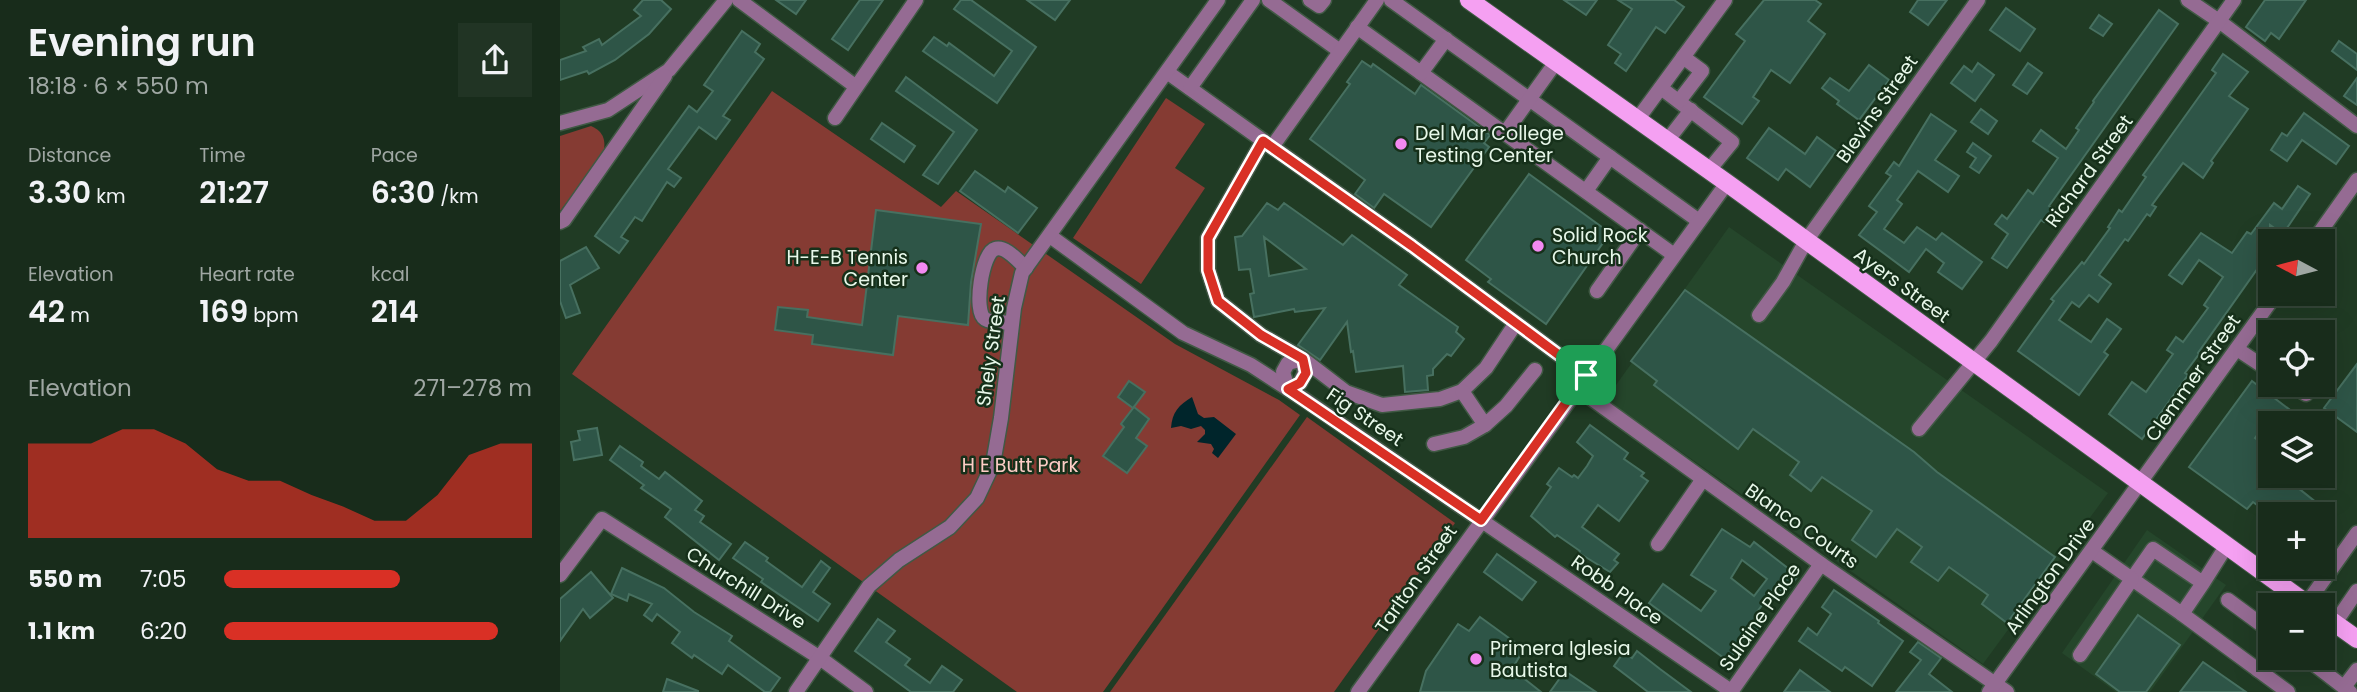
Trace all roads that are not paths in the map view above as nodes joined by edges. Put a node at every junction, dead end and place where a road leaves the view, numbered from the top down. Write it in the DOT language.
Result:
graph roads {
  1 [pos="726,0"];
  2 [pos="739,0"];
  3 [pos="916,0"];
  4 [pos="1218,0"];
  5 [pos="1253,0"];
  6 [pos="1269,0"];
  7 [pos="1310,0"];
  8 [pos="1324,0"];
  9 [pos="1377,0"];
  10 [pos="1391,0"];
  11 [pos="1469,0"];
  12 [pos="1725,0"];
  13 [pos="1978,0"];
  14 [pos="2188,0"];
  15 [pos="2234,0"];
  16 [pos="2219,21"];
  17 [pos="1357,27"];
  18 [pos="1446,39"];
  19 [pos="1340,51"];
  20 [pos="1683,57"];
  21 [pos="1556,62"];
  22 [pos="669,70"];
  23 [pos="1167,72"];
  24 [pos="1421,73"];
  25 [pos="855,86"];
  26 [pos="1190,88"];
  27 [pos="1661,88"];
  28 [pos="1529,99"];
  29 [pos="1685,106"];
  30 [pos="835,118"];
  31 [pos="1637,120"];
  32 [pos="560,123"];
  33 [pos="2357,126"];
  34 [pos="1505,133"];
  35 [pos="1667,141"];
  36 [pos="1268,144"];
  37 [pos="1610,157"];
  38 [pos="1709,170"];
  39 [pos="2357,180"];
  40 [pos="1727,183"];
  41 [pos="1586,191"];
  42 [pos="1699,221"];
  43 [pos="560,222"];
  44 [pos="2322,229"];
  45 [pos="1640,230"];
  46 [pos="1050,236"];
  47 [pos="1806,241"];
  48 [pos="1674,255"];
  49 [pos="1026,268"];
  50 [pos="1598,291"];
  51 [pos="2267,306"];
  52 [pos="1759,315"];
  53 [pos="2256,322"];
  54 [pos="1012,323"];
  55 [pos="1516,323"];
  56 [pos="2237,349"];
  57 [pos="1303,359"];
  58 [pos="1973,363"];
  59 [pos="2258,363"];
  60 [pos="1535,370"];
  61 [pos="1586,375"];
  62 [pos="1577,388"];
  63 [pos="1288,389"];
  64 [pos="1462,391"];
  65 [pos="1485,425"];
  66 [pos="1919,429"];
  67 [pos="1433,444"];
  68 [pos="1703,479"];
  69 [pos="2141,484"];
  70 [pos="1481,520"];
  71 [pos="2357,533"];
  72 [pos="1658,544"];
  73 [pos="2227,545"];
  74 [pos="2092,551"];
  75 [pos="1821,564"];
  76 [pos="560,575"];
  77 [pos="2132,579"];
  78 [pos="2203,583"];
  79 [pos="2291,593"];
  80 [pos="2315,593"];
  81 [pos="2355,598"];
  82 [pos="2228,600"];
  83 [pos="2182,614"];
  84 [pos="2335,614"];
  85 [pos="2258,622"];
  86 [pos="2335,623"];
  87 [pos="2357,639"];
  88 [pos="2080,654"];
  89 [pos="820,658"];
  90 [pos="2258,670"];
  91 [pos="2321,670"];
  92 [pos="2357,670"];
  93 [pos="1997,689"];
  94 [pos="2347,690"];
  95 [pos="796,692"];
  96 [pos="866,692"];
  97 [pos="1358,692"];
  98 [pos="1731,692"];
  99 [pos="2288,692"];
  1 -- 22 [label="street"];
  2 -- 25 [label="street"];
  3 -- 25 [label="street"];
  4 -- 23 [label="street, Shely Street"];
  5 -- 26 [label="street"];
  6 -- 19 [label="street"];
  7 -- 8 [label="street"];
  9 -- 17 [label="street"];
  10 -- 18 [label="street"];
  11 -- 21 [label="main road, Ayers Street"];
  12 -- 20 [label="street"];
  13 -- 47 [label="street, Blevins Street"];
  14 -- 16 [label="street"];
  15 -- 16 [label="street, Richard Street"];
  16 -- 33 [label="street"];
  16 -- 58 [label="street, Richard Street"];
  17 -- 19 [label="street"];
  17 -- 24 [label="street"];
  18 -- 24 [label="street"];
  18 -- 28 [label="street"];
  19 -- 36 [label="street"];
  20 -- 27 [label="street"];
  20 -- 29 [label="street"];
  21 -- 28 [label="street"];
  21 -- 31 [label="main road, Ayers Street"];
  22 -- 32 [label="street"];
  22 -- 43 [label="street"];
  23 -- 26 [label="street"];
  23 -- 46 [label="street, Shely Street"];
  24 -- 34 [label="street"];
  25 -- 30 [label="street"];
  26 -- 36 [label="street"];
  27 -- 29 [label="street"];
  27 -- 31 [label="street"];
  28 -- 34 [label="street"];
  28 -- 37 [label="street"];
  29 -- 35 [label="street"];
  29 -- 38 [label="street"];
  31 -- 35 [label="main road, Ayers Street"];
  34 -- 41 [label="street"];
  35 -- 38 [label="main road, Ayers Street"];
  36 -- 55 [label="street"];
  36 -- 57 [label="street"];
  37 -- 41 [label="street"];
  37 -- 42 [label="street"];
  38 -- 40 [label="main road, Ayers Street"];
  39 -- 44 [label="street"];
  40 -- 42 [label="street, Tarlton Street"];
  40 -- 47 [label="main road, Ayers Street"];
  41 -- 45 [label="street"];
  42 -- 48 [label="street, Tarlton Street"];
  45 -- 48 [label="street"];
  45 -- 50 [label="street"];
  46 -- 49 [label="street, Shely Street"];
  46 -- 63 [label="street, Fig Street"];
  47 -- 52 [label="street, Blevins Street"];
  47 -- 58 [label="main road, Ayers Street"];
  48 -- 61 [label="street, Tarlton Street"];
  49 -- 54 [label="street, Shely Street"];
  49 -- 54 [label="street"];
  51 -- 53 [label="street, Clemmer Street"];
  53 -- 56 [label="street, Clemmer Street"];
  54 -- 89 [label="street, Shely Street"];
  55 -- 61 [label="street"];
  55 -- 64 [label="street"];
  56 -- 59 [label="street"];
  56 -- 69 [label="street, Clemmer Street"];
  57 -- 63 [label="street"];
  57 -- 64 [label="street"];
  58 -- 66 [label="street, Richard Street"];
  58 -- 69 [label="main road, Ayers Street"];
  60 -- 65 [label="street"];
  61 -- 62 [label="street, Tarlton Street"];
  62 -- 68 [label="street, Blanco Courts"];
  62 -- 70 [label="street, Tarlton Street"];
  63 -- 70 [label="street, Fig Street"];
  64 -- 65 [label="street"];
  65 -- 67 [label="street"];
  68 -- 72 [label="street"];
  68 -- 75 [label="street, Blanco Courts"];
  69 -- 73 [label="main road, Ayers Street"];
  69 -- 74 [label="street, Arlington Drive"];
  70 -- 97 [label="street, Tarlton Street"];
  70 -- 98 [label="street, Robb Place"];
  71 -- 80 [label="street"];
  73 -- 78 [label="street"];
  73 -- 79 [label="main road, Ayers Street"];
  74 -- 77 [label="street"];
  74 -- 93 [label="street, Arlington Drive"];
  75 -- 93 [label="street, Blanco Courts"];
  75 -- 98 [label="street, Sulaine Place"];
  76 -- 89 [label="street, Churchill Drive"];
  77 -- 78 [label="street"];
  77 -- 83 [label="street"];
  77 -- 88 [label="street"];
  78 -- 83 [label="street"];
  81 -- 84 [label="street"];
  82 -- 85 [label="street"];
  83 -- 90 [label="street"];
  86 -- 87 [label="main road"];
  89 -- 95 [label="street, Shely Street"];
  89 -- 96 [label="street, Churchill Drive"];
  90 -- 99 [label="street"];
  91 -- 94 [label="street"];
  92 -- 94 [label="street"];
}
